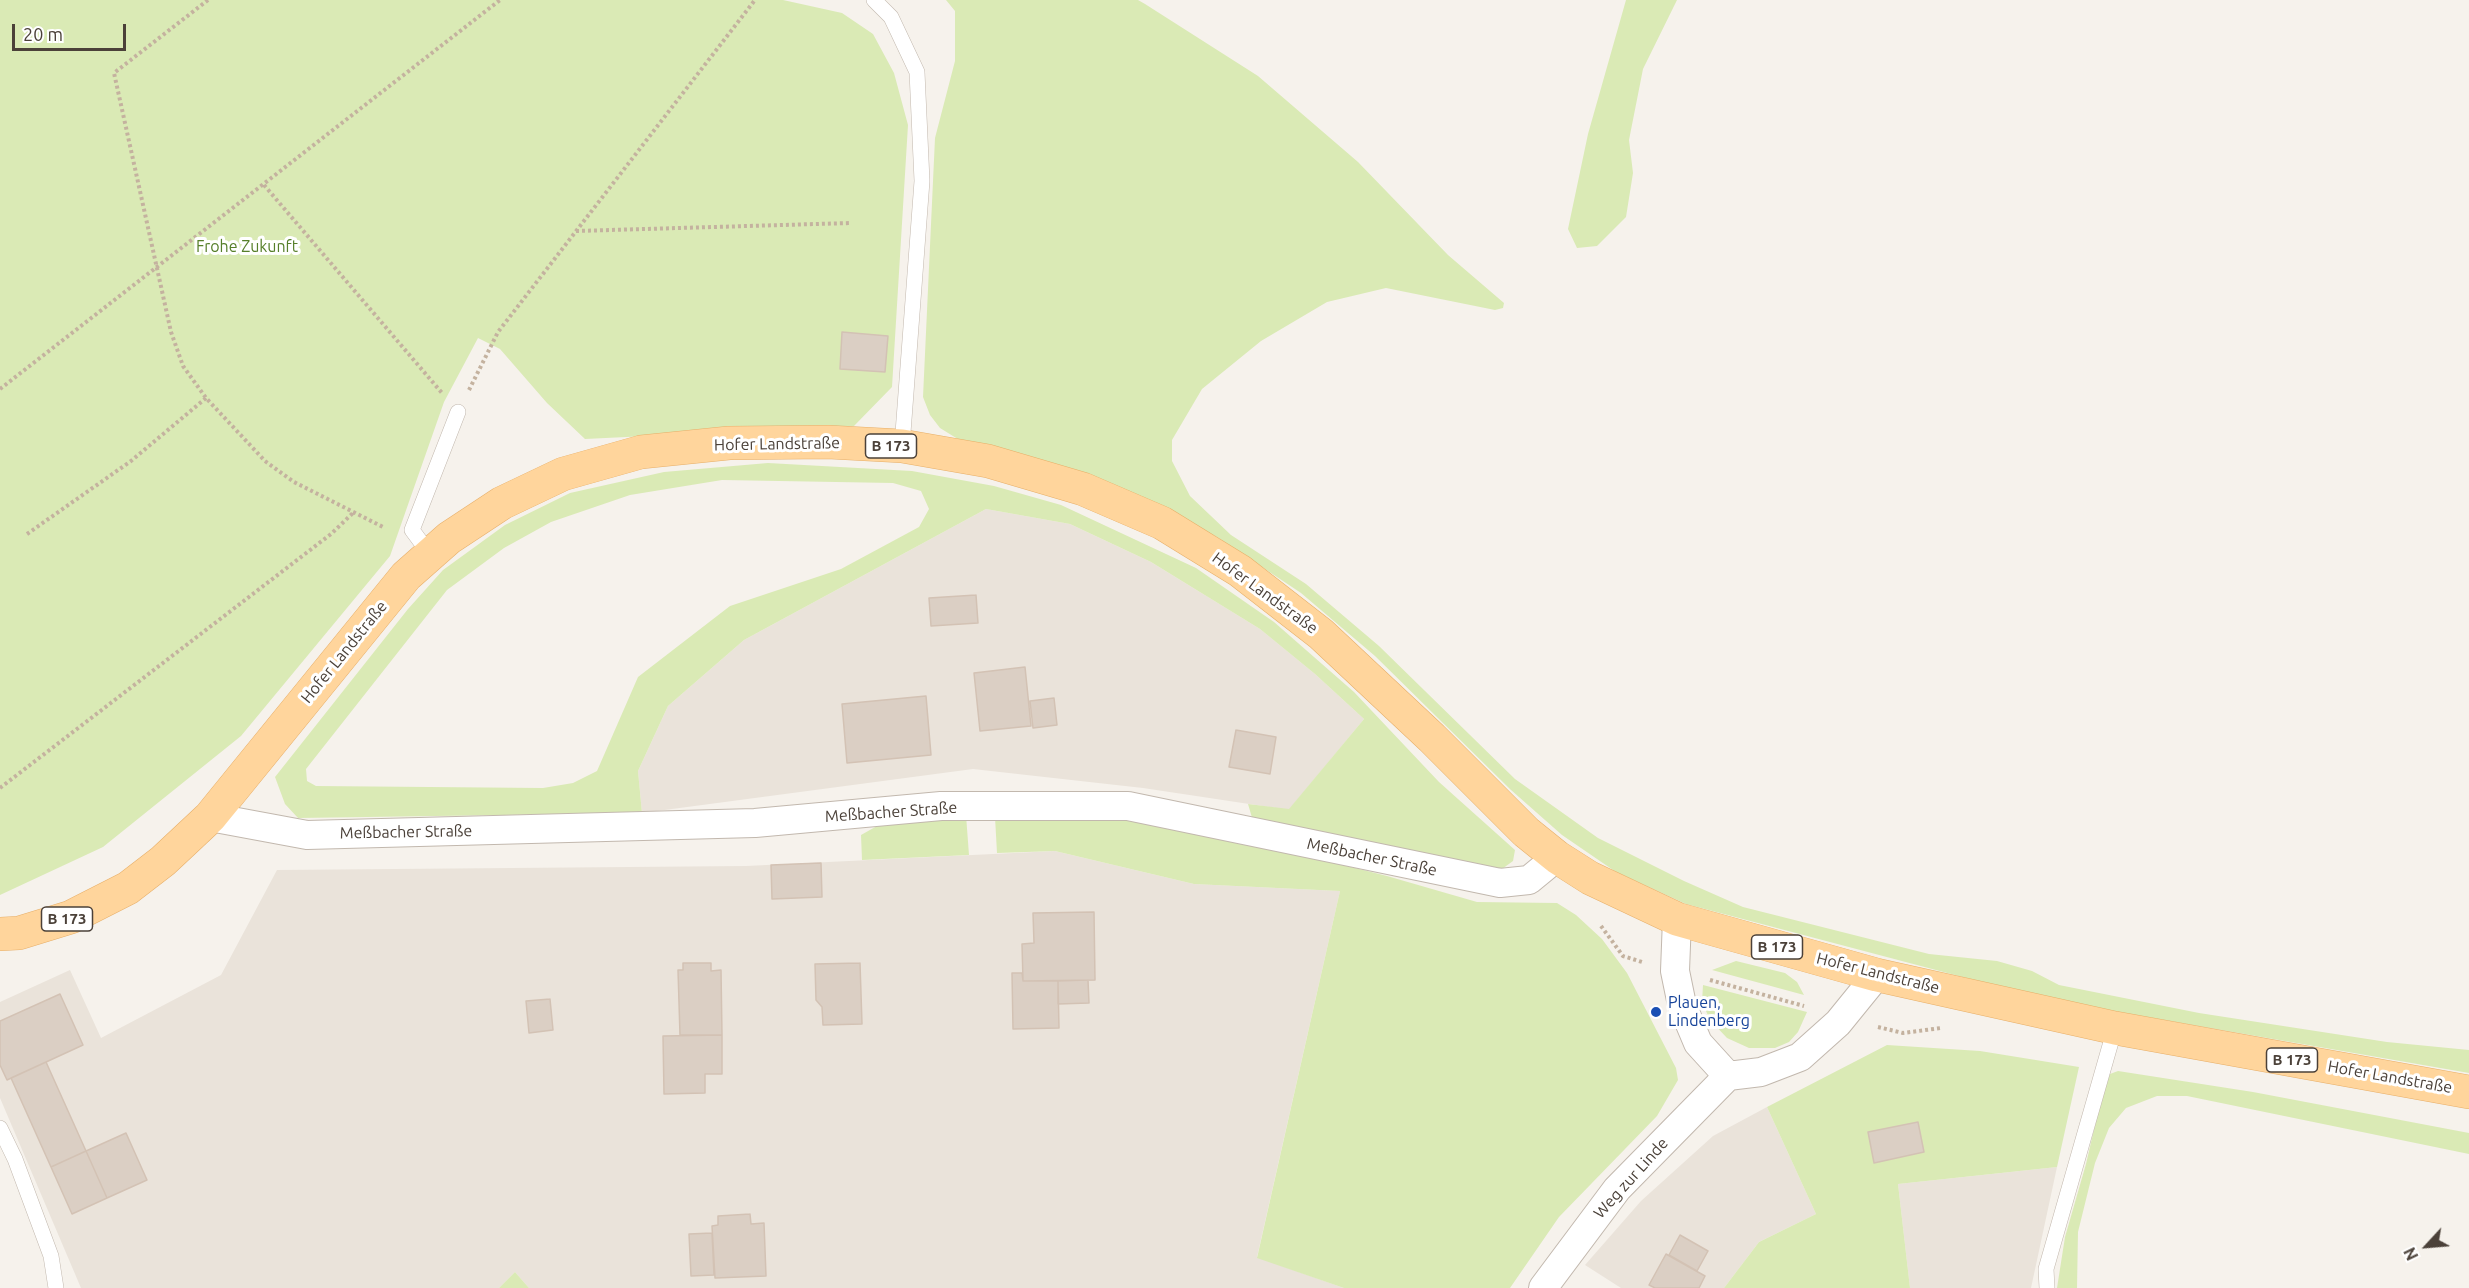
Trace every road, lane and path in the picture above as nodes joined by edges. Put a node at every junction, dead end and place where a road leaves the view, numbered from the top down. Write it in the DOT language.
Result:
graph roads {
  1 [pos="208,0"];
  2 [pos="500,0"];
  3 [pos="755,0"];
  4 [pos="874,0"];
  5 [pos="264,185"];
  6 [pos="851,223"];
  7 [pos="575,231"];
  8 [pos="159,268"];
  9 [pos="0,389"];
  10 [pos="206,398"];
  11 [pos="458,412"];
  12 [pos="902,446"];
  13 [pos="354,512"];
  14 [pos="27,534"];
  15 [pos="421,542"];
  16 [pos="0,788"];
  17 [pos="210,817"];
  18 [pos="1557,857"];
  19 [pos="1677,919"];
  20 [pos="0,934"];
  21 [pos="1877,975"];
  22 [pos="2115,1028"];
  23 [pos="1728,1076"];
  24 [pos="2469,1092"];
  25 [pos="0,1128"];
  26 [pos="56,1288"];
  27 [pos="1543,1288"];
  28 [pos="2047,1288"];
  1 -- 8 [label="path"];
  2 -- 5 [label="path"];
  3 -- 7 [label="path"];
  4 -- 12 [label="lane"];
  5 -- 8 [label="path"];
  5 -- 11 [label="path"];
  6 -- 7 [label="path"];
  7 -- 11 [label="path"];
  8 -- 9 [label="path"];
  8 -- 10 [label="path"];
  10 -- 13 [label="path"];
  10 -- 14 [label="path"];
  11 -- 15 [label="lane"];
  12 -- 15 [label="main road, Hofer Landstraße / B 173"];
  12 -- 18 [label="main road, Hofer Landstraße / B 173"];
  13 -- 15 [label="path"];
  13 -- 16 [label="path"];
  15 -- 17 [label="main road, Hofer Landstraße / B 173"];
  17 -- 18 [label="street, Meßbacher Straße"];
  17 -- 20 [label="main road, Hofer Landstraße / B 173"];
  18 -- 19 [label="main road, Hofer Landstraße / B 173"];
  19 -- 21 [label="main road, Hofer Landstraße / B 173"];
  19 -- 23 [label="street"];
  21 -- 22 [label="main road, Hofer Landstraße / B 173"];
  21 -- 23 [label="street"];
  22 -- 24 [label="main road, Hofer Landstraße / B 173"];
  22 -- 28 [label="lane"];
  23 -- 27 [label="street, Weg zur Linde"];
  25 -- 26 [label="lane"];
}
